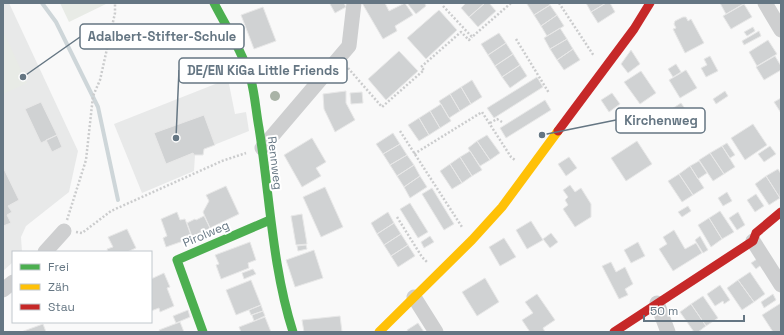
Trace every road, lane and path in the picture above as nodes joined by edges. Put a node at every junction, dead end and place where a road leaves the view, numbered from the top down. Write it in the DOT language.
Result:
graph roads {
  1 [pos="115,3"];
  2 [pos="214,3"];
  3 [pos="354,3"];
  4 [pos="511,3"];
  5 [pos="559,3"];
  6 [pos="650,3"];
  7 [pos="765,3"];
  8 [pos="443,6"];
  9 [pos="781,30"];
  10 [pos="472,37"];
  11 [pos="516,38"];
  12 [pos="339,58"];
  13 [pos="605,68"];
  14 [pos="549,93"];
  15 [pos="502,122"];
  16 [pos="490,123"];
  17 [pos="400,131"];
  18 [pos="262,148"];
  19 [pos="414,154"];
  20 [pos="528,172"];
  21 [pos="781,212"];
  22 [pos="397,217"];
  23 [pos="270,220"];
  24 [pos="64,231"];
  25 [pos="472,240"];
  26 [pos="753,241"];
  27 [pos="46,251"];
  28 [pos="438,274"];
  29 [pos="12,283"];
  30 [pos="781,285"];
  31 [pos="3,290"];
  32 [pos="414,297"];
  33 [pos="657,303"];
  34 [pos="203,332"];
  35 [pos="293,332"];
  36 [pos="379,332"];
  37 [pos="436,332"];
  38 [pos="614,332"];
  39 [pos="668,332"];
  1 -- 24 [label="path"];
  2 -- 18 [label="street, Rennweg"];
  3 -- 12 [label="street"];
  4 -- 10 [label="path"];
  5 -- 13 [label="path"];
  6 -- 13 [label="street"];
  7 -- 9 [label="street"];
  8 -- 10 [label="path"];
  10 -- 12 [label="path"];
  11 -- 14 [label="path"];
  12 -- 18 [label="street"];
  13 -- 20 [label="street"];
  15 -- 16 [label="path"];
  16 -- 19 [label="path"];
  16 -- 20 [label="path"];
  17 -- 19 [label="path"];
  18 -- 23 [label="street, Rennweg"];
  18 -- 24 [label="path"];
  19 -- 25 [label="path"];
  20 -- 25 [label="street"];
  21 -- 26 [label="street"];
  22 -- 28 [label="path"];
  23 -- 34 [label="street, Pirolweg"];
  23 -- 35 [label="street, Rennweg"];
  24 -- 27 [label="street"];
  25 -- 28 [label="street"];
  26 -- 30 [label="street"];
  26 -- 33 [label="street"];
  28 -- 32 [label="street"];
  29 -- 31 [label="street"];
  32 -- 36 [label="street"];
  32 -- 37 [label="street"];
  33 -- 38 [label="street"];
  33 -- 39 [label="street"];
}
